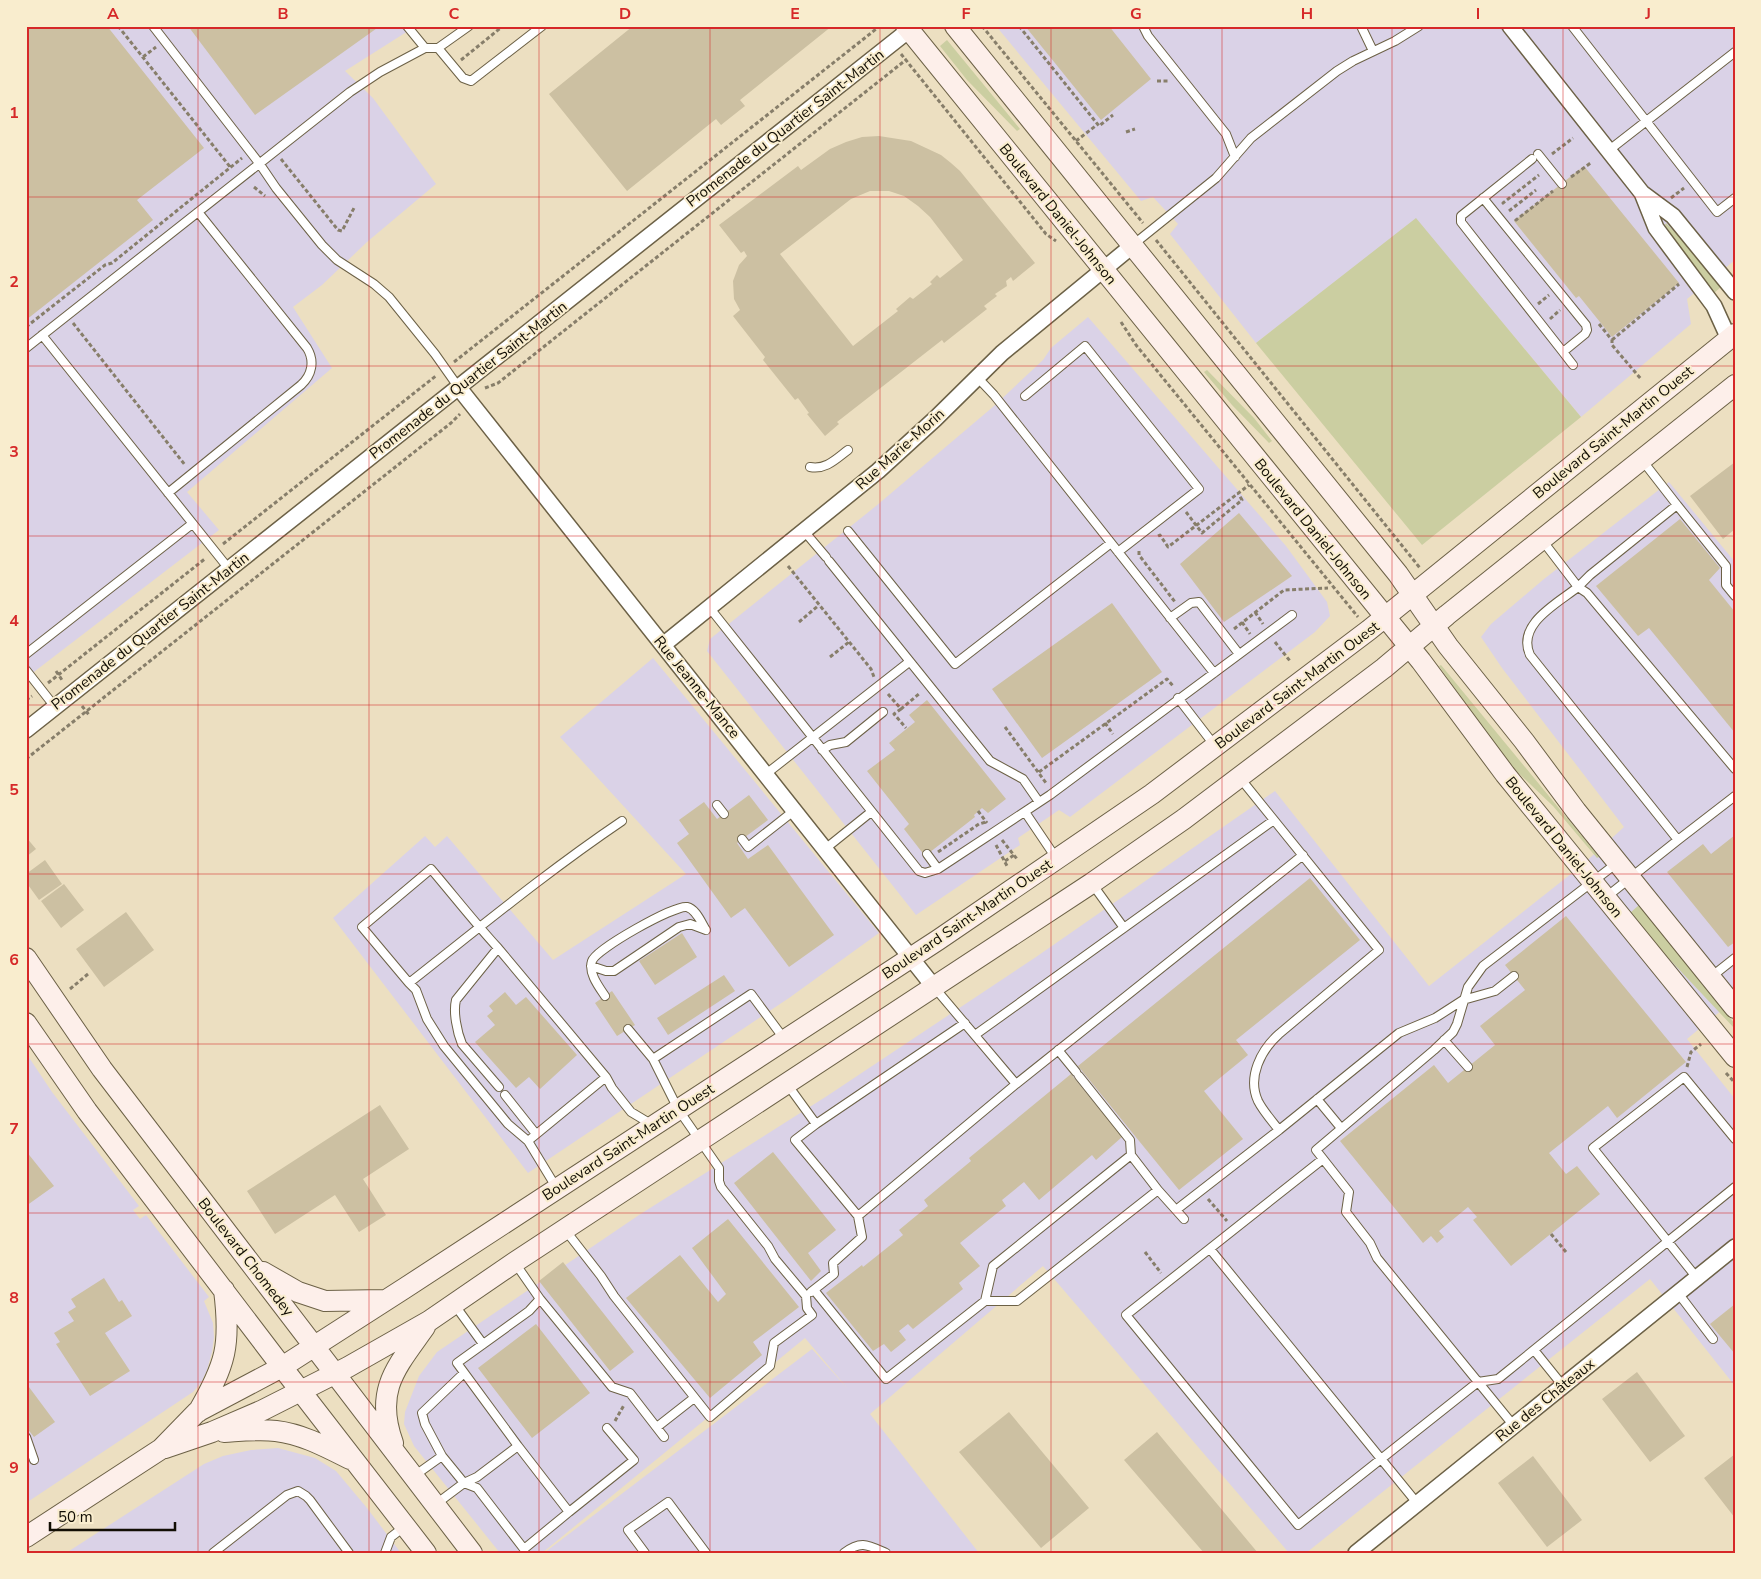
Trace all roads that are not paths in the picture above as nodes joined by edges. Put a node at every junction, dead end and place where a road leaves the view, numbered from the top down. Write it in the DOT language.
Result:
graph roads {
  1 [pos="152,26"];
  2 [pos="407,26"];
  3 [pos="469,26"];
  4 [pos="542,26"];
  5 [pos="955,26"];
  6 [pos="1143,26"];
  7 [pos="1361,26"];
  8 [pos="1419,26"];
  9 [pos="1510,26"];
  10 [pos="1572,26"];
  11 [pos="908,28"];
  12 [pos="424,48"];
  13 [pos="438,48"];
  14 [pos="1373,51"];
  15 [pos="1735,52"];
  16 [pos="1647,121"];
  17 [pos="1608,151"];
  18 [pos="1234,157"];
  19 [pos="259,163"];
  20 [pos="1562,184"];
  21 [pos="1642,193"];
  22 [pos="1483,198"];
  23 [pos="1735,198"];
  24 [pos="198,212"];
  25 [pos="1132,246"];
  26 [pos="1103,269"];
  27 [pos="1735,292"];
  28 [pos="42,335"];
  29 [pos="1732,337"];
  30 [pos="26,348"];
  31 [pos="1563,352"];
  32 [pos="1573,365"];
  33 [pos="977,377"];
  34 [pos="1735,385"];
  35 [pos="458,388"];
  36 [pos="1025,396"];
  37 [pos="848,450"];
  38 [pos="1642,460"];
  39 [pos="810,467"];
  40 [pos="168,493"];
  41 [pos="1677,506"];
  42 [pos="192,524"];
  43 [pos="804,530"];
  44 [pos="848,531"];
  45 [pos="1140,535"];
  46 [pos="1542,540"];
  47 [pos="1111,543"];
  48 [pos="1147,544"];
  49 [pos="1118,552"];
  50 [pos="229,569"];
  51 [pos="1578,587"];
  52 [pos="1413,594"];
  53 [pos="1735,596"];
  54 [pos="709,607"];
  55 [pos="1292,615"];
  56 [pos="1170,618"];
  57 [pos="1384,618"];
  58 [pos="1434,626"];
  59 [pos="663,645"];
  60 [pos="1409,647"];
  61 [pos="26,654"];
  62 [pos="1239,654"];
  63 [pos="909,662"];
  64 [pos="26,670"];
  65 [pos="1214,673"];
  66 [pos="1178,698"];
  67 [pos="55,707"];
  68 [pos="883,712"];
  69 [pos="26,730"];
  70 [pos="812,737"];
  71 [pos="1215,747"];
  72 [pos="822,750"];
  73 [pos="1735,769"];
  74 [pos="766,774"];
  75 [pos="1240,777"];
  76 [pos="1735,796"];
  77 [pos="1039,802"];
  78 [pos="717,805"];
  79 [pos="795,810"];
  80 [pos="872,812"];
  81 [pos="1025,812"];
  82 [pos="724,814"];
  83 [pos="1274,820"];
  84 [pos="622,821"];
  85 [pos="742,838"];
  86 [pos="1678,840"];
  87 [pos="825,848"];
  88 [pos="927,854"];
  89 [pos="1303,855"];
  90 [pos="1057,859"];
  91 [pos="1617,863"];
  92 [pos="938,869"];
  93 [pos="1630,878"];
  94 [pos="1592,882"];
  95 [pos="1092,883"];
  96 [pos="1605,898"];
  97 [pos="480,927"];
  98 [pos="1124,928"];
  99 [pos="498,948"];
  100 [pos="911,957"];
  101 [pos="26,958"];
  102 [pos="1735,958"];
  103 [pos="591,966"];
  104 [pos="1514,976"];
  105 [pos="1710,978"];
  106 [pos="409,983"];
  107 [pos="934,987"];
  108 [pos="605,996"];
  109 [pos="1463,1000"];
  110 [pos="1735,1008"];
  111 [pos="26,1023"];
  112 [pos="965,1023"];
  113 [pos="628,1029"];
  114 [pos="975,1034"];
  115 [pos="785,1040"];
  116 [pos="1444,1040"];
  117 [pos="1058,1050"];
  118 [pos="1735,1057"];
  119 [pos="653,1059"];
  120 [pos="1468,1067"];
  121 [pos="606,1077"];
  122 [pos="787,1084"];
  123 [pos="1016,1084"];
  124 [pos="499,1088"];
  125 [pos="506,1095"];
  126 [pos="1317,1099"];
  127 [pos="678,1109"];
  128 [pos="816,1124"];
  129 [pos="653,1125"];
  130 [pos="1341,1128"];
  131 [pos="1279,1130"];
  132 [pos="536,1134"];
  133 [pos="1735,1139"];
  134 [pos="528,1141"];
  135 [pos="701,1141"];
  136 [pos="1131,1154"];
  137 [pos="1323,1159"];
  138 [pos="1735,1187"];
  139 [pos="556,1188"];
  140 [pos="1158,1190"];
  141 [pos="1176,1210"];
  142 [pos="858,1216"];
  143 [pos="1184,1219"];
  144 [pos="565,1230"];
  145 [pos="1669,1241"];
  146 [pos="1735,1247"];
  147 [pos="1210,1249"];
  148 [pos="515,1262"];
  149 [pos="254,1268"];
  150 [pos="1697,1278"];
  151 [pos="223,1288"];
  152 [pos="814,1290"];
  153 [pos="1678,1293"];
  154 [pos="806,1296"];
  155 [pos="540,1298"];
  156 [pos="386,1300"];
  157 [pos="985,1301"];
  158 [pos="454,1304"];
  159 [pos="429,1321"];
  160 [pos="1713,1339"];
  161 [pos="483,1344"];
  162 [pos="314,1346"];
  163 [pos="1534,1350"];
  164 [pos="282,1367"];
  165 [pos="464,1373"];
  166 [pos="334,1374"];
  167 [pos="1478,1382"];
  168 [pos="1563,1386"];
  169 [pos="301,1391"];
  170 [pos="694,1398"];
  171 [pos="197,1412"];
  172 [pos="1514,1426"];
  173 [pos="657,1427"];
  174 [pos="607,1428"];
  175 [pos="212,1432"];
  176 [pos="26,1437"];
  177 [pos="664,1437"];
  178 [pos="518,1446"];
  179 [pos="161,1449"];
  180 [pos="442,1456"];
  181 [pos="398,1457"];
  182 [pos="1382,1459"];
  183 [pos="34,1460"];
  184 [pos="354,1461"];
  185 [pos="413,1476"];
  186 [pos="464,1483"];
  187 [pos="1417,1503"];
  188 [pos="435,1505"];
  189 [pos="570,1512"];
  190 [pos="405,1526"];
  191 [pos="26,1537"];
  192 [pos="213,1553"];
  193 [pos="349,1553"];
  194 [pos="385,1553"];
  195 [pos="426,1553"];
  196 [pos="472,1553"];
  197 [pos="645,1553"];
  198 [pos="706,1553"];
  199 [pos="844,1553"];
  200 [pos="886,1553"];
  201 [pos="1356,1553"];
  1 -- 19 [label="lane"];
  2 -- 12 [label="lane"];
  3 -- 13 [label="lane"];
  4 -- 13 [label="lane"];
  5 -- 25 [label="main road, Boulevard Daniel-Johnson"];
  6 -- 18 [label="lane"];
  7 -- 14 [label="lane"];
  8 -- 14 [label="lane"];
  9 -- 17 [label="street"];
  10 -- 16 [label="lane"];
  11 -- 26 [label="main road, Boulevard Daniel-Johnson"];
  11 -- 35 [label="street, Promenade du Quartier Saint-Martin"];
  12 -- 13 [label="lane"];
  12 -- 19 [label="lane"];
  14 -- 18 [label="lane"];
  15 -- 16 [label="lane"];
  16 -- 17 [label="lane"];
  16 -- 23 [label="lane"];
  17 -- 21 [label="street"];
  18 -- 25 [label="lane"];
  19 -- 24 [label="lane"];
  19 -- 35 [label="lane"];
  20 -- 22 [label="lane"];
  21 -- 27 [label="street"];
  21 -- 29 [label="street"];
  22 -- 31 [label="lane"];
  22 -- 31 [label="lane"];
  24 -- 28 [label="lane"];
  24 -- 40 [label="lane"];
  25 -- 26 [label="street, Rue Marie-Morin"];
  25 -- 52 [label="main road, Boulevard Daniel-Johnson"];
  26 -- 33 [label="street, Rue Marie-Morin"];
  26 -- 57 [label="main road, Boulevard Daniel-Johnson"];
  28 -- 30 [label="lane"];
  28 -- 40 [label="lane"];
  29 -- 52 [label="main road, Boulevard Saint-Martin Ouest"];
  31 -- 32 [label="lane"];
  33 -- 43 [label="street, Rue Marie-Morin"];
  33 -- 47 [label="lane"];
  34 -- 38 [label="main road, Boulevard Saint-Martin Ouest"];
  35 -- 50 [label="street, Promenade du Quartier Saint-Martin"];
  35 -- 59 [label="street, Rue Jeanne-Mance"];
  36 -- 45 [label="lane"];
  37 -- 39 [label="lane"];
  38 -- 41 [label="lane"];
  38 -- 46 [label="main road, Boulevard Saint-Martin Ouest"];
  40 -- 42 [label="lane"];
  41 -- 51 [label="lane"];
  41 -- 53 [label="lane"];
  42 -- 50 [label="lane"];
  42 -- 61 [label="lane"];
  43 -- 54 [label="street, Rue Marie-Morin"];
  43 -- 63 [label="lane"];
  44 -- 47 [label="lane"];
  45 -- 48 [label="lane"];
  45 -- 49 [label="lane"];
  46 -- 51 [label="lane"];
  46 -- 58 [label="main road, Boulevard Saint-Martin Ouest"];
  47 -- 49 [label="lane"];
  49 -- 56 [label="lane"];
  50 -- 67 [label="street, Promenade du Quartier Saint-Martin"];
  51 -- 73 [label="lane"];
  51 -- 86 [label="lane"];
  52 -- 57 [label="main road, Boulevard Saint-Martin Ouest"];
  52 -- 58 [label="main road, Boulevard Daniel-Johnson"];
  54 -- 59 [label="street, Rue Marie-Morin"];
  54 -- 70 [label="lane"];
  55 -- 62 [label="lane"];
  56 -- 62 [label="lane"];
  56 -- 65 [label="lane"];
  57 -- 60 [label="main road, Boulevard Daniel-Johnson"];
  57 -- 71 [label="main road, Boulevard Saint-Martin Ouest"];
  58 -- 60 [label="main road, Boulevard Saint-Martin Ouest"];
  58 -- 91 [label="main road, Boulevard Daniel-Johnson"];
  59 -- 74 [label="street, Rue Jeanne-Mance"];
  60 -- 75 [label="main road, Boulevard Saint-Martin Ouest"];
  60 -- 94 [label="main road, Boulevard Daniel-Johnson"];
  62 -- 65 [label="lane"];
  63 -- 70 [label="lane"];
  63 -- 77 [label="lane"];
  64 -- 67 [label="lane"];
  65 -- 66 [label="lane"];
  66 -- 71 [label="lane"];
  66 -- 77 [label="lane"];
  67 -- 69 [label="street, Promenade du Quartier Saint-Martin"];
  68 -- 72 [label="lane"];
  70 -- 72 [label="lane"];
  70 -- 74 [label="lane"];
  71 -- 90 [label="main road, Boulevard Saint-Martin Ouest"];
  72 -- 80 [label="lane"];
  74 -- 79 [label="street, Rue Jeanne-Mance"];
  75 -- 83 [label="lane"];
  75 -- 95 [label="main road, Boulevard Saint-Martin Ouest"];
  76 -- 86 [label="lane"];
  77 -- 81 [label="lane"];
  78 -- 82 [label="lane"];
  79 -- 85 [label="lane"];
  79 -- 87 [label="street, Rue Jeanne-Mance"];
  80 -- 87 [label="lane"];
  80 -- 92 [label="lane"];
  81 -- 90 [label="lane"];
  81 -- 92 [label="lane"];
  83 -- 89 [label="lane"];
  83 -- 98 [label="lane"];
  84 -- 97 [label="lane"];
  86 -- 93 [label="lane"];
  87 -- 100 [label="street, Rue Jeanne-Mance"];
  88 -- 92 [label="lane"];
  89 -- 117 [label="lane"];
  89 -- 131 [label="lane"];
  90 -- 100 [label="main road, Boulevard Saint-Martin Ouest"];
  91 -- 93 [label="main road, Boulevard Daniel-Johnson"];
  91 -- 94 [label="lane"];
  93 -- 96 [label="lane"];
  93 -- 105 [label="main road, Boulevard Daniel-Johnson"];
  94 -- 96 [label="main road, Boulevard Daniel-Johnson"];
  94 -- 109 [label="lane"];
  95 -- 98 [label="lane"];
  95 -- 107 [label="main road, Boulevard Saint-Martin Ouest"];
  96 -- 118 [label="main road, Boulevard Daniel-Johnson"];
  97 -- 99 [label="lane"];
  97 -- 106 [label="lane"];
  97 -- 106 [label="lane"];
  98 -- 114 [label="lane"];
  99 -- 121 [label="lane"];
  99 -- 124 [label="lane"];
  100 -- 107 [label="street, Rue Jeanne-Mance"];
  100 -- 115 [label="main road, Boulevard Saint-Martin Ouest"];
  101 -- 149 [label="main road, Boulevard Chomedey"];
  102 -- 105 [label="lane"];
  103 -- 103 [label="lane"];
  103 -- 108 [label="lane"];
  104 -- 109 [label="lane"];
  105 -- 110 [label="main road, Boulevard Daniel-Johnson"];
  106 -- 134 [label="lane"];
  107 -- 112 [label="lane"];
  107 -- 122 [label="main road, Boulevard Saint-Martin Ouest"];
  109 -- 116 [label="lane"];
  109 -- 126 [label="lane"];
  111 -- 151 [label="main road"];
  112 -- 114 [label="lane"];
  112 -- 128 [label="lane"];
  113 -- 119 [label="lane"];
  114 -- 123 [label="lane"];
  115 -- 119 [label="lane"];
  115 -- 127 [label="main road, Boulevard Saint-Martin Ouest"];
  116 -- 120 [label="lane"];
  116 -- 130 [label="lane"];
  117 -- 123 [label="lane"];
  117 -- 136 [label="lane"];
  119 -- 127 [label="lane"];
  121 -- 129 [label="lane"];
  121 -- 132 [label="lane"];
  122 -- 128 [label="lane"];
  122 -- 135 [label="main road, Boulevard Saint-Martin Ouest"];
  123 -- 142 [label="lane"];
  125 -- 132 [label="lane"];
  126 -- 130 [label="lane"];
  126 -- 131 [label="lane"];
  127 -- 129 [label="main road, Boulevard Saint-Martin Ouest"];
  127 -- 135 [label="lane"];
  128 -- 142 [label="lane"];
  129 -- 139 [label="main road, Boulevard Saint-Martin Ouest"];
  130 -- 137 [label="lane"];
  131 -- 141 [label="lane"];
  132 -- 134 [label="lane"];
  133 -- 145 [label="lane"];
  134 -- 139 [label="lane"];
  135 -- 144 [label="main road, Boulevard Saint-Martin Ouest"];
  135 -- 154 [label="lane"];
  136 -- 140 [label="lane"];
  136 -- 157 [label="lane"];
  137 -- 147 [label="lane"];
  137 -- 167 [label="lane"];
  138 -- 145 [label="lane"];
  139 -- 156 [label="main road, Boulevard Saint-Martin Ouest"];
  140 -- 141 [label="lane"];
  140 -- 157 [label="lane"];
  141 -- 143 [label="lane"];
  142 -- 152 [label="lane"];
  144 -- 148 [label="main road, Boulevard Saint-Martin Ouest"];
  144 -- 170 [label="lane"];
  145 -- 150 [label="lane"];
  145 -- 163 [label="lane"];
  146 -- 150 [label="street, Rue des Châteaux"];
  147 -- 182 [label="lane"];
  147 -- 182 [label="lane"];
  148 -- 155 [label="lane"];
  148 -- 158 [label="main road, Boulevard Saint-Martin Ouest"];
  149 -- 156 [label="main road"];
  149 -- 162 [label="main road, Boulevard Chomedey"];
  150 -- 153 [label="street, Rue des Châteaux"];
  151 -- 164 [label="main road"];
  151 -- 171 [label="main road"];
  152 -- 154 [label="lane"];
  152 -- 157 [label="lane"];
  153 -- 160 [label="lane"];
  153 -- 168 [label="street, Rue des Châteaux"];
  154 -- 170 [label="lane"];
  155 -- 161 [label="lane"];
  155 -- 173 [label="lane"];
  156 -- 162 [label="main road, Boulevard Saint-Martin Ouest"];
  158 -- 159 [label="main road, Boulevard Saint-Martin Ouest"];
  158 -- 161 [label="lane"];
  159 -- 166 [label="main road, Boulevard Saint-Martin Ouest"];
  159 -- 181 [label="main road"];
  161 -- 165 [label="lane"];
  162 -- 164 [label="main road, Boulevard Saint-Martin Ouest"];
  162 -- 166 [label="main road, Boulevard Chomedey"];
  163 -- 167 [label="lane"];
  163 -- 168 [label="lane"];
  164 -- 169 [label="main road"];
  164 -- 171 [label="main road, Boulevard Saint-Martin Ouest"];
  165 -- 178 [label="lane"];
  165 -- 180 [label="lane"];
  166 -- 169 [label="main road, Boulevard Saint-Martin Ouest"];
  166 -- 181 [label="main road, Boulevard Chomedey"];
  167 -- 172 [label="lane"];
  167 -- 182 [label="lane"];
  168 -- 172 [label="street, Rue des Châteaux"];
  169 -- 175 [label="main road, Boulevard Saint-Martin Ouest"];
  169 -- 184 [label="main road"];
  170 -- 173 [label="lane"];
  171 -- 179 [label="main road, Boulevard Saint-Martin Ouest"];
  172 -- 187 [label="street, Rue des Châteaux"];
  173 -- 177 [label="lane"];
  174 -- 189 [label="lane"];
  175 -- 179 [label="main road, Boulevard Saint-Martin Ouest"];
  175 -- 184 [label="main road"];
  176 -- 183 [label="lane"];
  178 -- 186 [label="lane"];
  178 -- 189 [label="lane"];
  179 -- 191 [label="main road, Boulevard Saint-Martin Ouest"];
  180 -- 185 [label="lane"];
  180 -- 186 [label="lane"];
  181 -- 185 [label="main road, Boulevard Chomedey"];
  182 -- 187 [label="lane"];
  184 -- 190 [label="main road"];
  185 -- 188 [label="main road, Boulevard Chomedey"];
  186 -- 188 [label="lane"];
  186 -- 189 [label="lane"];
  187 -- 201 [label="street, Rue des Châteaux"];
  188 -- 196 [label="main road, Boulevard Chomedey"];
  190 -- 194 [label="lane"];
  190 -- 195 [label="main road"];
  192 -- 193 [label="lane"];
  197 -- 198 [label="lane"];
  199 -- 200 [label="lane"];
}
